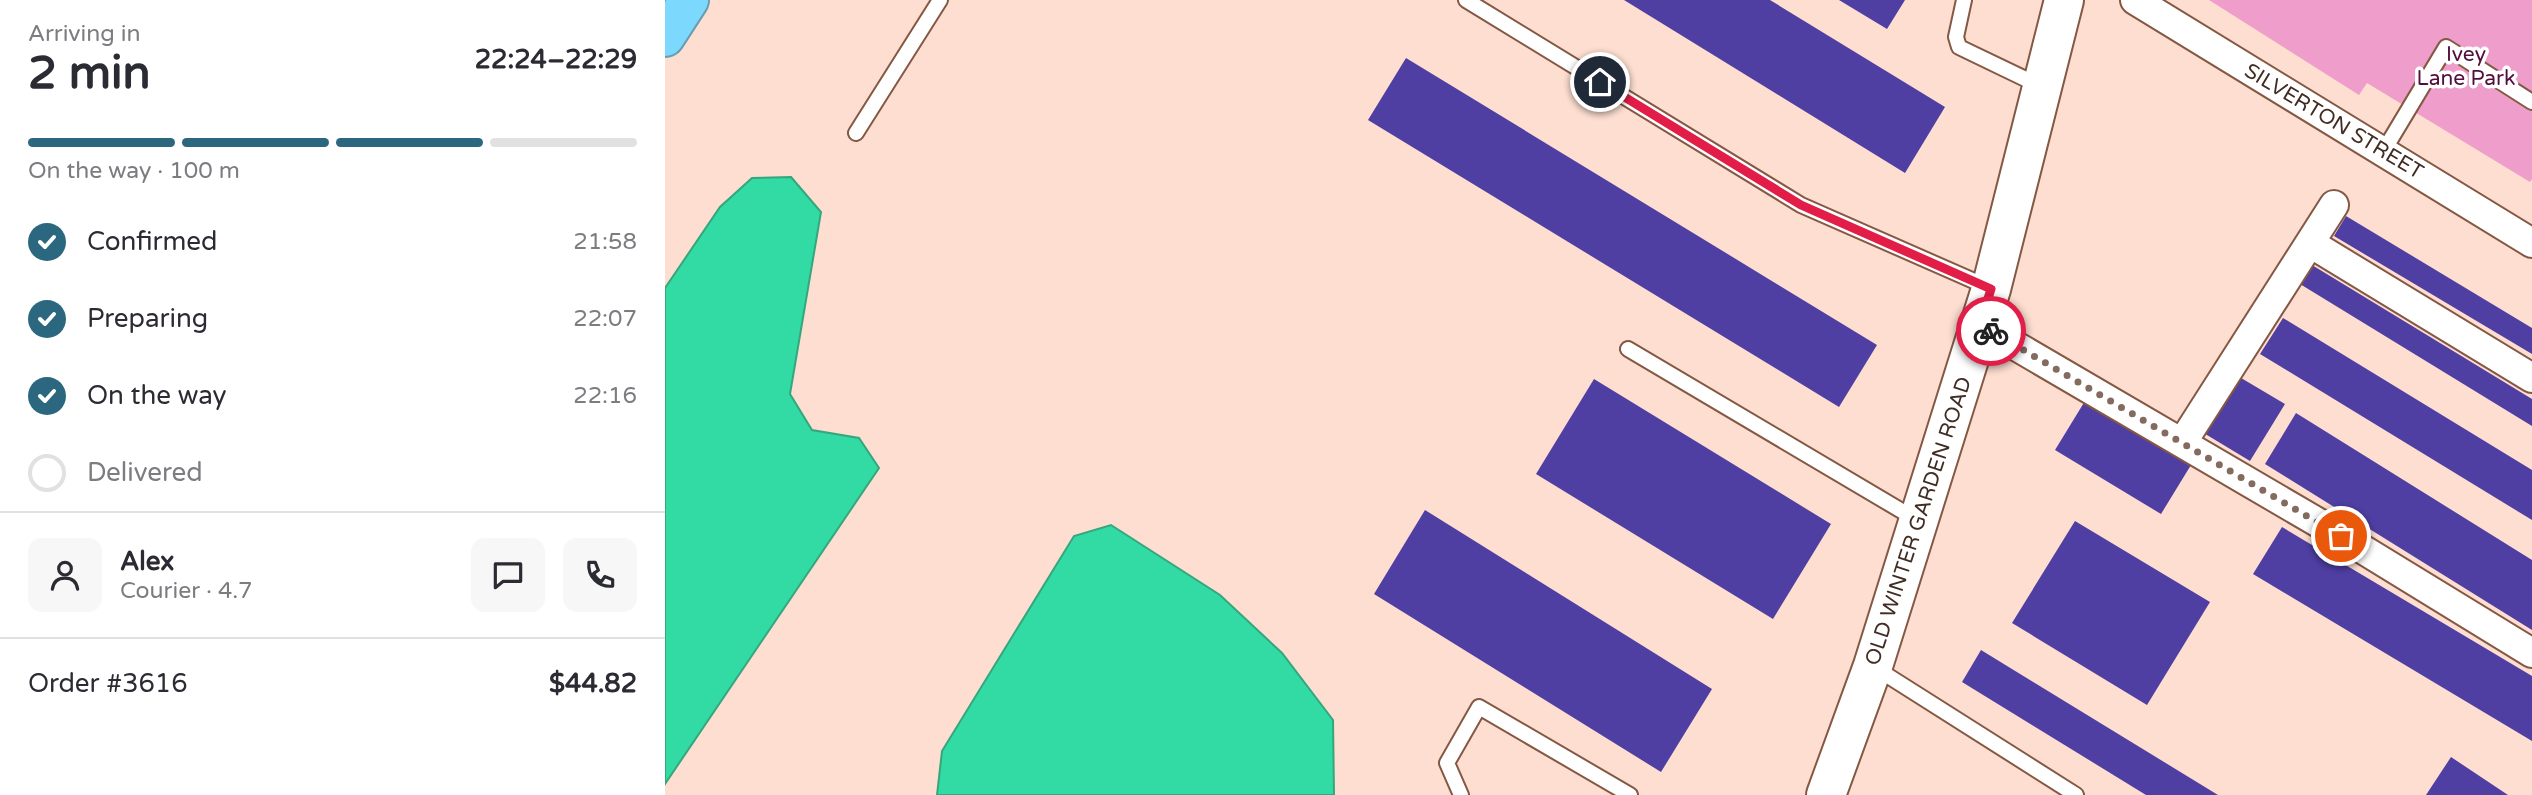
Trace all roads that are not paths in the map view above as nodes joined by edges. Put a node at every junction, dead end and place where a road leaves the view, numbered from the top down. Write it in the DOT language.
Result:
graph roads {
  1 [pos="689,0"];
  2 [pos="940,0"];
  3 [pos="1466,0"];
  4 [pos="1964,0"];
  5 [pos="2064,0"];
  6 [pos="2135,0"];
  7 [pos="665,37"];
  8 [pos="2042,87"];
  9 [pos="2532,102"];
  10 [pos="856,133"];
  11 [pos="2383,152"];
  12 [pos="2334,205"];
  13 [pos="2531,240"];
  14 [pos="2310,243"];
  15 [pos="1991,289"];
  16 [pos="1980,324"];
  17 [pos="1628,349"];
  18 [pos="2532,378"];
  19 [pos="2182,443"];
  20 [pos="1918,521"];
  21 [pos="2532,653"];
  22 [pos="1873,666"];
  23 [pos="1461,795"];
  24 [pos="1630,795"];
  25 [pos="1826,795"];
  26 [pos="2076,795"];
  1 -- 7 [label="highway"];
  2 -- 10 [label="lane"];
  3 -- 15 [label="lane"];
  4 -- 8 [label="lane"];
  5 -- 8 [label="main road, OLD WINTER GARDEN ROAD"];
  6 -- 11 [label="street, SILVERTON STREET"];
  8 -- 15 [label="main road, OLD WINTER GARDEN ROAD"];
  9 -- 11 [label="lane"];
  11 -- 13 [label="street, SILVERTON STREET"];
  12 -- 14 [label="street"];
  14 -- 18 [label="street"];
  14 -- 19 [label="street"];
  15 -- 16 [label="main road, OLD WINTER GARDEN ROAD"];
  16 -- 19 [label="street"];
  16 -- 20 [label="main road, OLD WINTER GARDEN ROAD"];
  17 -- 20 [label="lane"];
  19 -- 21 [label="street"];
  20 -- 22 [label="main road, OLD WINTER GARDEN ROAD"];
  22 -- 25 [label="main road, OLD WINTER GARDEN ROAD"];
  22 -- 26 [label="lane"];
  23 -- 24 [label="lane"];
}
